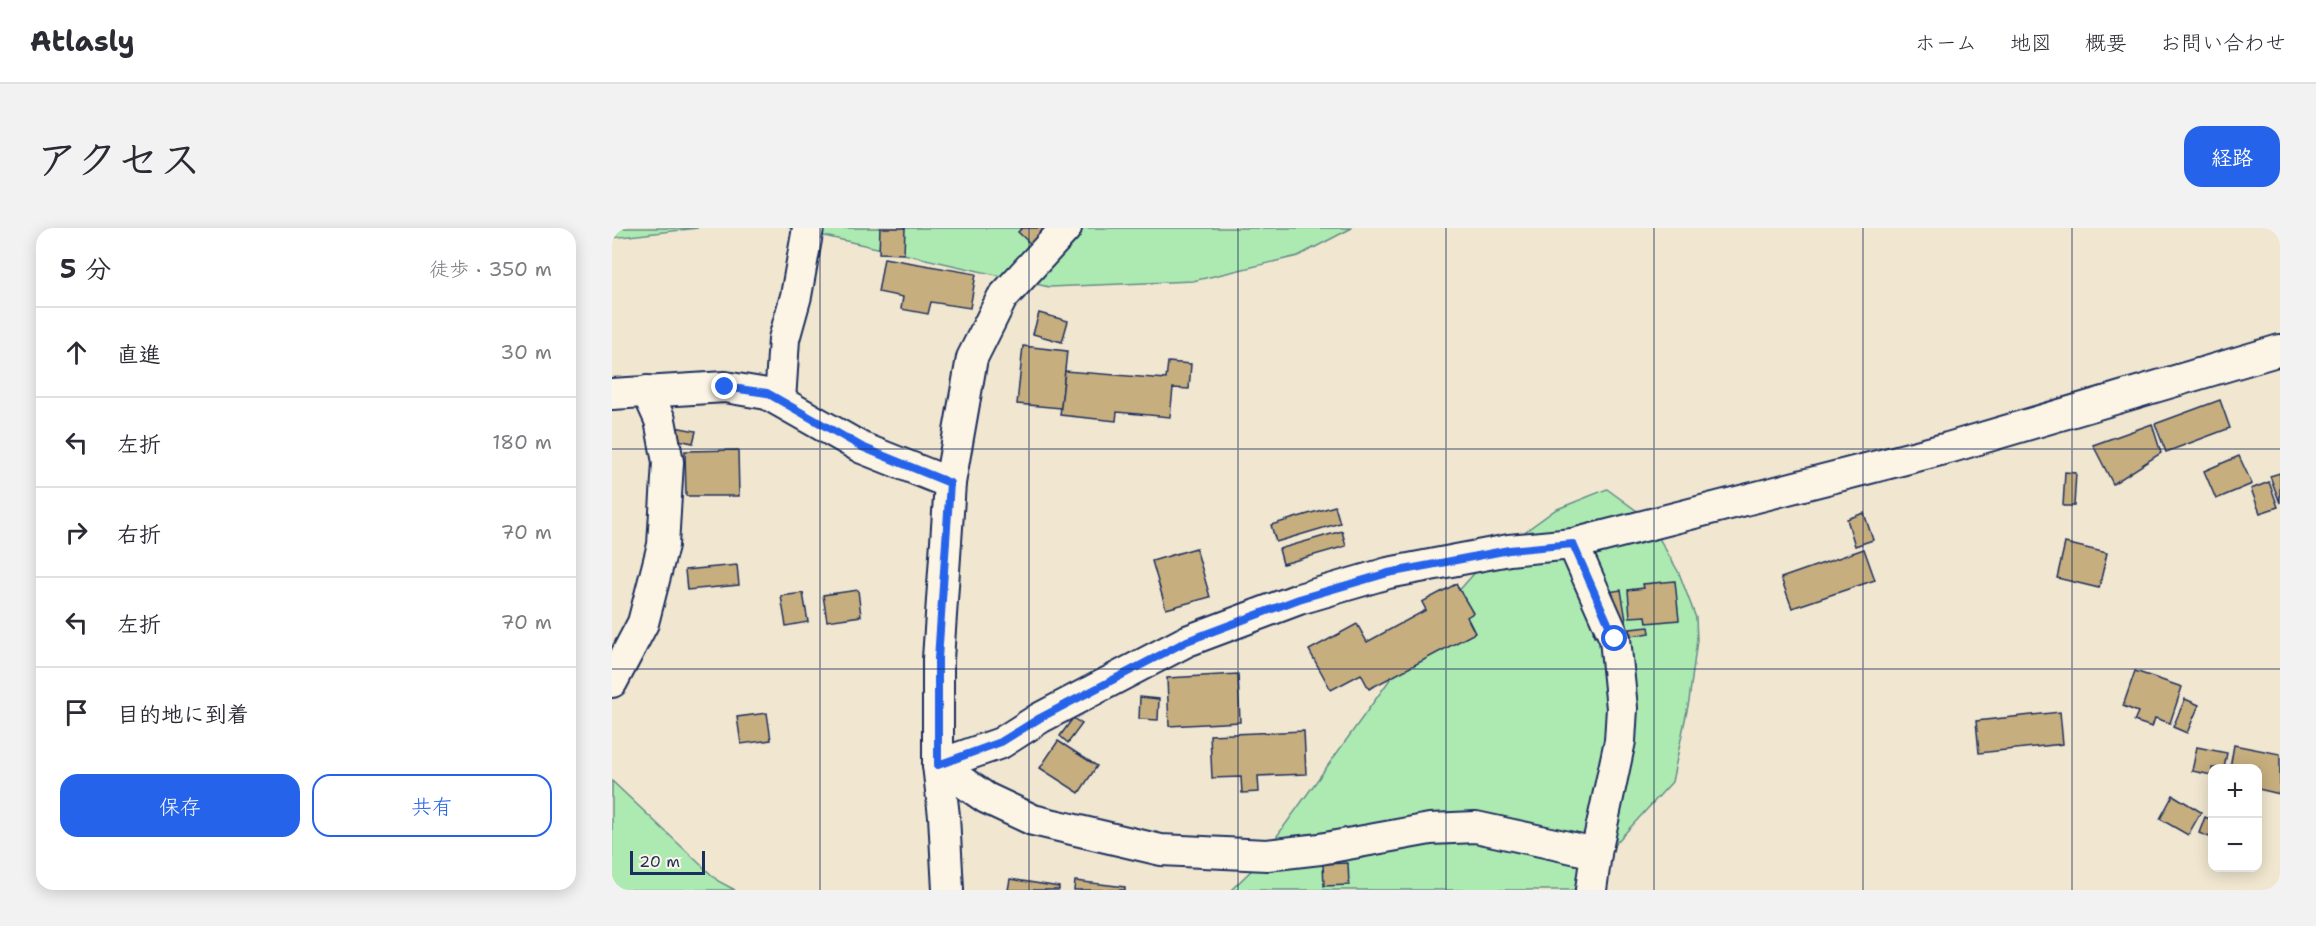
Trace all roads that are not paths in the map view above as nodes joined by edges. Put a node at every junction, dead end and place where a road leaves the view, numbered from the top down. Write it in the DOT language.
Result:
graph roads {
  1 [pos="808,228"];
  2 [pos="1066,228"];
  3 [pos="2280,350"];
  4 [pos="647,392"];
  5 [pos="612,394"];
  6 [pos="780,401"];
  7 [pos="612,404"];
  8 [pos="950,483"];
  9 [pos="1573,544"];
  10 [pos="612,682"];
  11 [pos="938,765"];
  12 [pos="1596,853"];
  13 [pos="948,890"];
  14 [pos="1591,890"];
  1 -- 6 [label="street"];
  2 -- 8 [label="street"];
  3 -- 9 [label="street"];
  4 -- 5 [label="street"];
  4 -- 6 [label="street"];
  4 -- 7 [label="street"];
  4 -- 10 [label="street"];
  6 -- 8 [label="street"];
  8 -- 11 [label="street"];
  9 -- 11 [label="street"];
  9 -- 12 [label="street"];
  11 -- 12 [label="street"];
  11 -- 13 [label="street"];
  12 -- 14 [label="street"];
}
